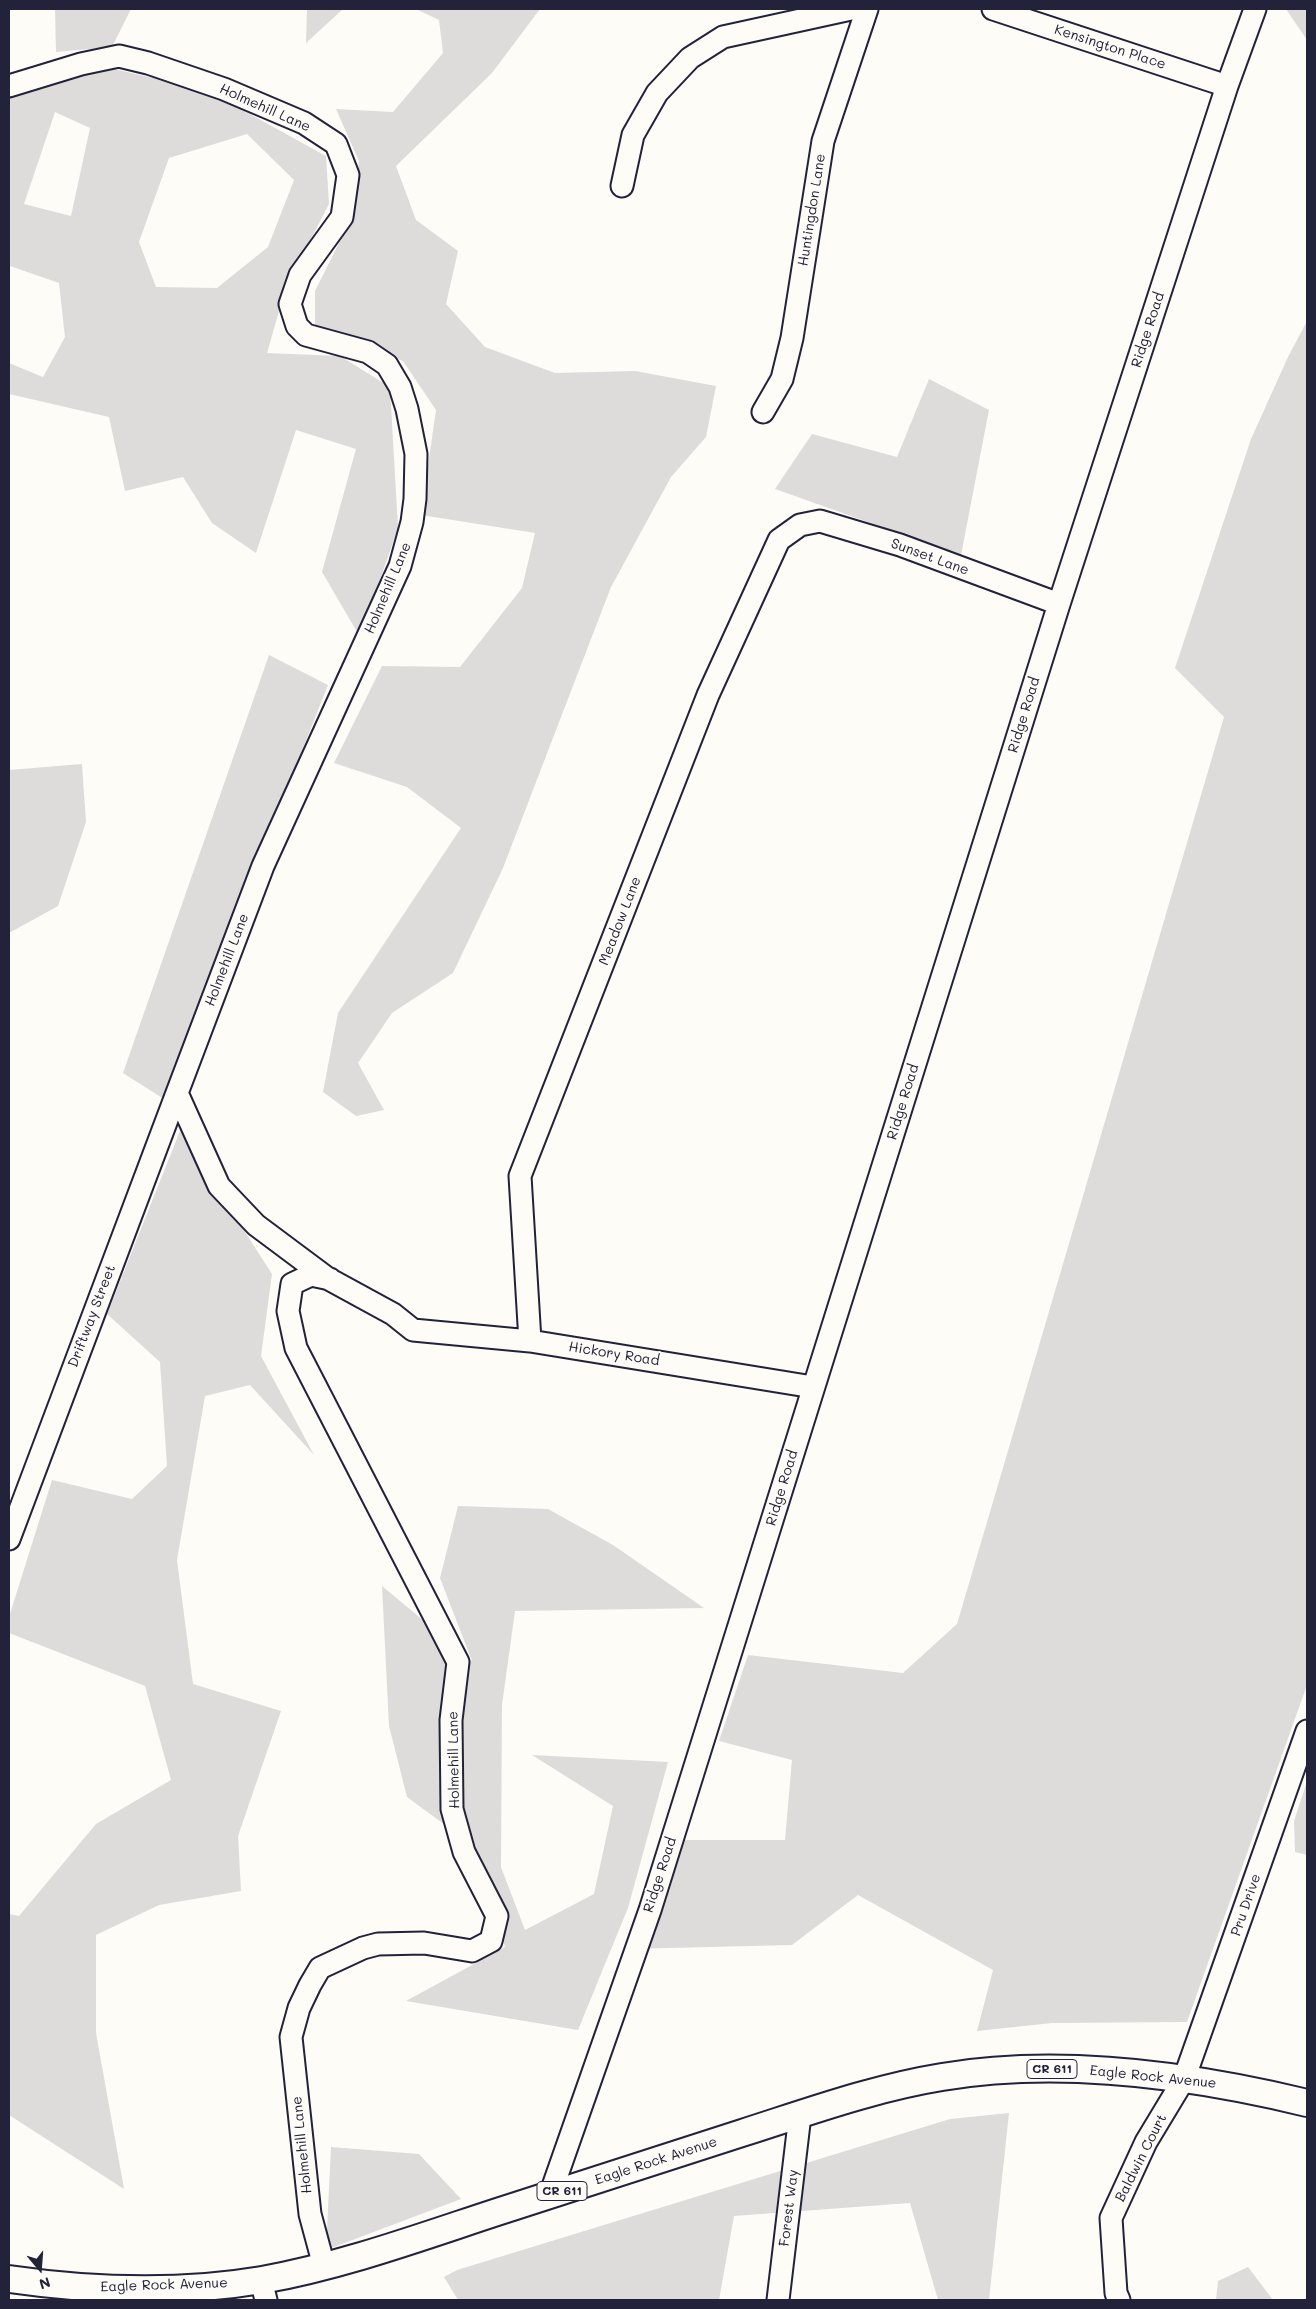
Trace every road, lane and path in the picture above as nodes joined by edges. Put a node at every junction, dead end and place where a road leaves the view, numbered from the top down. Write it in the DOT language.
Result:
graph roads {
  1 [pos="851,9"];
  2 [pos="867,9"];
  3 [pos="993,9"];
  4 [pos="1255,9"];
  5 [pos="9,86"];
  6 [pos="1228,86"];
  7 [pos="622,186"];
  8 [pos="763,412"];
  9 [pos="800,525"];
  10 [pos="1058,604"];
  11 [pos="176,1094"];
  12 [pos="330,1279"];
  13 [pos="413,1330"];
  14 [pos="530,1341"];
  15 [pos="813,1387"];
  16 [pos="9,1539"];
  17 [pos="1307,1731"];
  18 [pos="1184,2079"];
  19 [pos="1307,2103"];
  20 [pos="800,2115"];
  21 [pos="550,2195"];
  22 [pos="324,2266"];
  23 [pos="9,2278"];
  24 [pos="264,2290"];
  25 [pos="208,2293"];
  26 [pos="778,2300"];
  27 [pos="1119,2300"];
  1 -- 7 [label="street"];
  2 -- 8 [label="street, Huntingdon Lane"];
  3 -- 6 [label="street, Kensington Place"];
  4 -- 6 [label="street, Ridge Road"];
  5 -- 11 [label="street, Holmehill Lane"];
  6 -- 10 [label="street, Ridge Road"];
  9 -- 10 [label="street, Sunset Lane"];
  9 -- 14 [label="street, Meadow Lane"];
  10 -- 15 [label="street, Ridge Road"];
  11 -- 12 [label="street, Holmehill Lane"];
  11 -- 16 [label="street, Driftway Street"];
  12 -- 13 [label="street, Holmehill Lane"];
  12 -- 22 [label="street, Holmehill Lane"];
  13 -- 14 [label="street, Hickory Road"];
  14 -- 15 [label="street, Hickory Road"];
  15 -- 21 [label="street, Ridge Road"];
  17 -- 18 [label="street, Pru Drive"];
  18 -- 19 [label="main road, Eagle Rock Avenue / CR 611"];
  18 -- 20 [label="main road, Eagle Rock Avenue / CR 611"];
  18 -- 27 [label="street, Baldwin Court"];
  20 -- 21 [label="main road, Eagle Rock Avenue / CR 611"];
  20 -- 26 [label="street, Forest Way"];
  21 -- 22 [label="main road, Eagle Rock Avenue / CR 611"];
  22 -- 24 [label="main road, Eagle Rock Avenue / CR 611"];
  23 -- 25 [label="main road, Eagle Rock Avenue / CR 611"];
  24 -- 25 [label="main road, Eagle Rock Avenue / CR 611"];
}
